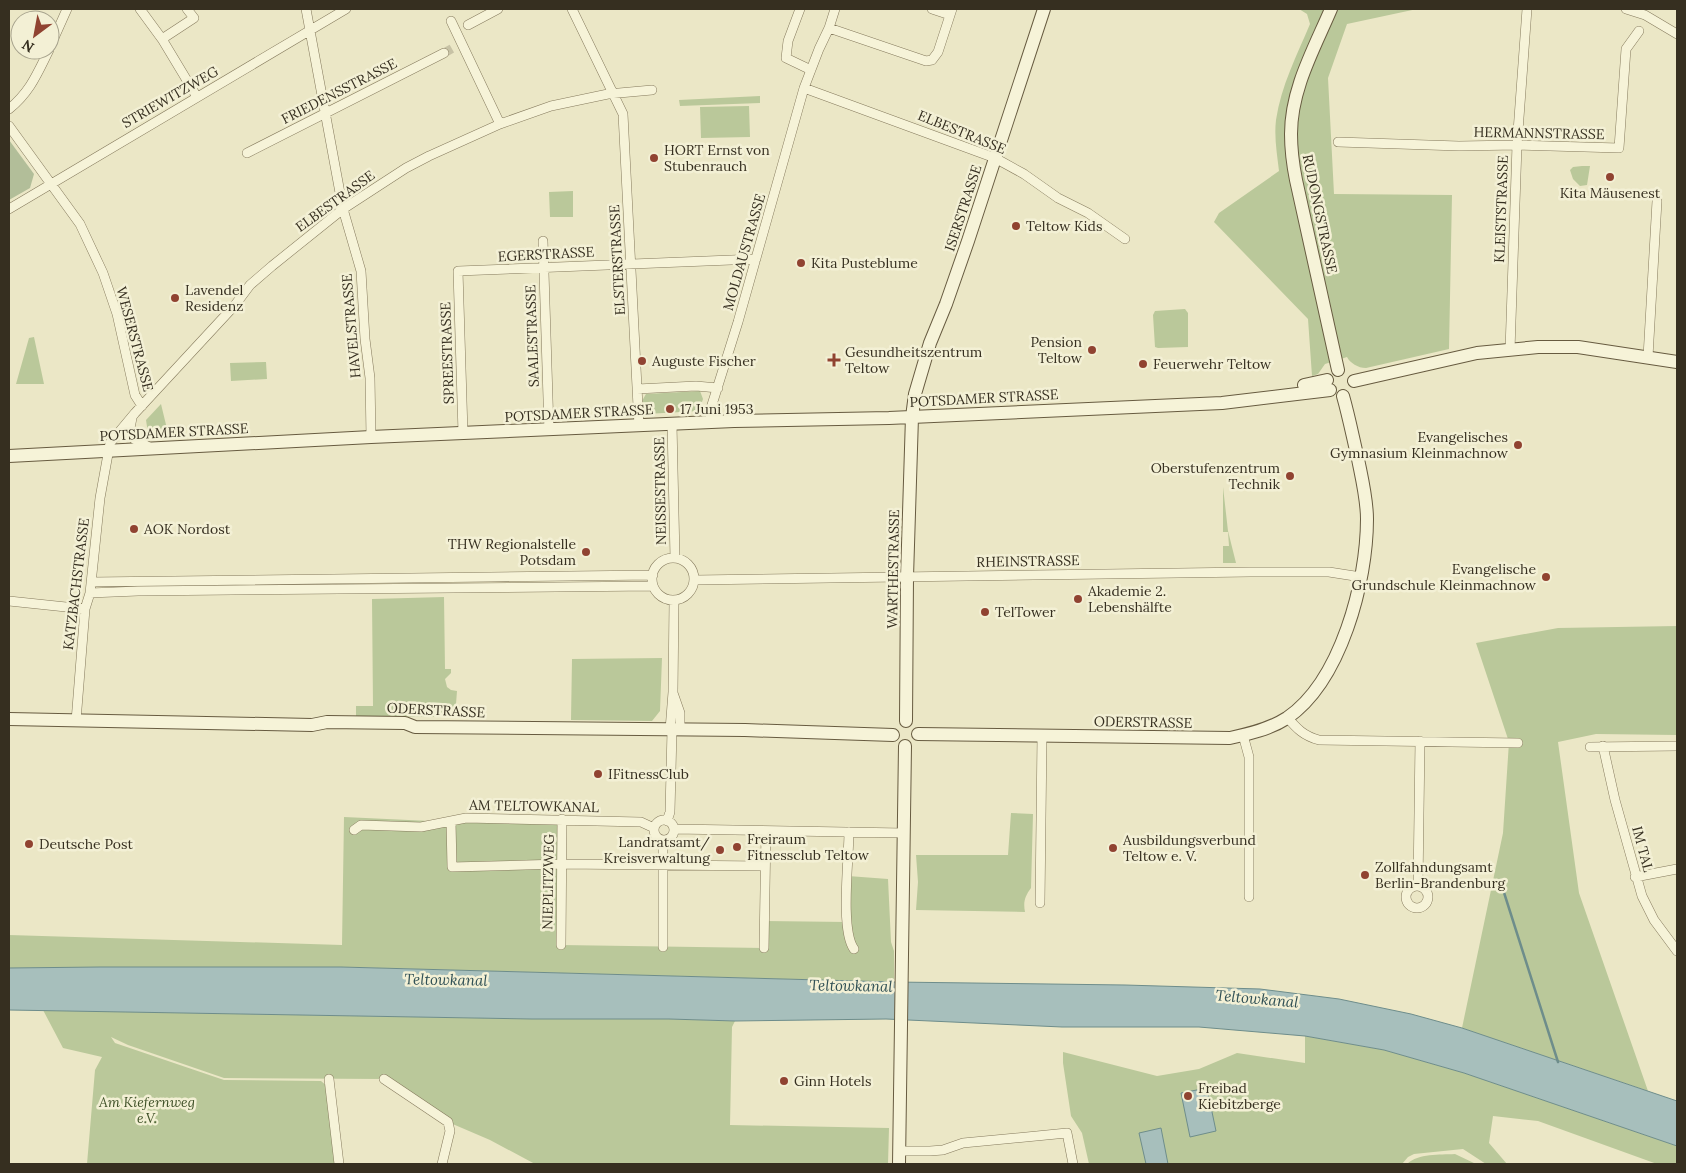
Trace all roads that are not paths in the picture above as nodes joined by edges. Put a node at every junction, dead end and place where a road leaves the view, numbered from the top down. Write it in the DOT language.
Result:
graph roads {
  1 [pos="67,9"];
  2 [pos="140,9"];
  3 [pos="188,9"];
  4 [pos="306,9"];
  5 [pos="346,9"];
  6 [pos="498,9"];
  7 [pos="572,9"];
  8 [pos="800,9"];
  9 [pos="835,9"];
  10 [pos="932,9"];
  11 [pos="1044,9"];
  12 [pos="1331,9"];
  13 [pos="1527,9"];
  14 [pos="1626,9"];
  15 [pos="951,12"];
  16 [pos="451,21"];
  17 [pos="60,24"];
  18 [pos="468,24"];
  19 [pos="829,28"];
  20 [pos="310,31"];
  21 [pos="1639,32"];
  22 [pos="1677,34"];
  23 [pos="162,39"];
  24 [pos="444,53"];
  25 [pos="44,60"];
  26 [pos="811,70"];
  27 [pos="804,88"];
  28 [pos="652,90"];
  29 [pos="614,94"];
  30 [pos="197,97"];
  31 [pos="9,109"];
  32 [pos="325,113"];
  33 [pos="500,124"];
  34 [pos="9,126"];
  35 [pos="1338,142"];
  36 [pos="1517,145"];
  37 [pos="247,153"];
  38 [pos="995,158"];
  39 [pos="51,184"];
  40 [pos="1657,201"];
  41 [pos="9,209"];
  42 [pos="343,209"];
  43 [pos="1125,238"];
  44 [pos="543,241"];
  45 [pos="756,259"];
  46 [pos="632,264"];
  47 [pos="543,269"];
  48 [pos="458,271"];
  49 [pos="1510,350"];
  50 [pos="1648,357"];
  51 [pos="1677,362"];
  52 [pos="1338,370"];
  53 [pos="1354,381"];
  54 [pos="1329,385"];
  55 [pos="718,388"];
  56 [pos="637,389"];
  57 [pos="1343,396"];
  58 [pos="142,406"];
  59 [pos="134,415"];
  60 [pos="912,417"];
  61 [pos="711,422"];
  62 [pos="672,424"];
  63 [pos="639,426"];
  64 [pos="549,430"];
  65 [pos="463,433"];
  66 [pos="371,437"];
  67 [pos="151,448"];
  68 [pos="107,451"];
  69 [pos="9,456"];
  70 [pos="675,558"];
  71 [pos="653,575"];
  72 [pos="563,576"];
  73 [pos="454,577"];
  74 [pos="907,577"];
  75 [pos="1361,577"];
  76 [pos="344,578"];
  77 [pos="237,579"];
  78 [pos="138,580"];
  79 [pos="695,580"];
  80 [pos="91,582"];
  81 [pos="653,586"];
  82 [pos="564,587"];
  83 [pos="454,588"];
  84 [pos="344,589"];
  85 [pos="237,590"];
  86 [pos="138,591"];
  87 [pos="90,593"];
  88 [pos="9,600"];
  89 [pos="674,601"];
  90 [pos="85,609"];
  91 [pos="1287,717"];
  92 [pos="9,719"];
  93 [pos="76,721"];
  94 [pos="906,721"];
  95 [pos="674,730"];
  96 [pos="918,734"];
  97 [pos="893,735"];
  98 [pos="1243,735"];
  99 [pos="1042,736"];
  100 [pos="1420,741"];
  101 [pos="1518,743"];
  102 [pos="905,746"];
  103 [pos="1603,746"];
  104 [pos="1677,746"];
  105 [pos="1590,747"];
  106 [pos="562,820"];
  107 [pos="667,821"];
  108 [pos="451,822"];
  109 [pos="654,828"];
  110 [pos="354,830"];
  111 [pos="674,830"];
  112 [pos="766,832"];
  113 [pos="849,832"];
  114 [pos="903,833"];
  115 [pos="663,840"];
  116 [pos="561,864"];
  117 [pos="663,864"];
  118 [pos="765,866"];
  119 [pos="1677,868"];
  120 [pos="1635,877"];
  121 [pos="1418,886"];
  122 [pos="1249,897"];
  123 [pos="1040,904"];
  124 [pos="561,945"];
  125 [pos="663,947"];
  126 [pos="764,948"];
  127 [pos="854,949"];
  128 [pos="1677,951"];
  129 [pos="329,1079"];
  130 [pos="384,1079"];
  131 [pos="899,1151"];
  132 [pos="340,1164"];
  133 [pos="442,1164"];
  134 [pos="899,1164"];
  135 [pos="1073,1164"];
  1 -- 17 [label="street"];
  2 -- 23 [label="street"];
  3 -- 23 [label="street"];
  4 -- 20 [label="street, HAVELSTRASSE"];
  5 -- 20 [label="street, STRIEWITZWEG"];
  6 -- 18 [label="street"];
  7 -- 29 [label="street, ELSTERSTRASSE"];
  8 -- 26 [label="street"];
  9 -- 19 [label="street, MOLDAUSTRASSE"];
  10 -- 15 [label="street"];
  11 -- 38 [label="street, ISERSTRASSE"];
  12 -- 52 [label="street, RUDONGSTRASSE"];
  13 -- 36 [label="street, KLEISTSTRASSE"];
  14 -- 22 [label="street"];
  15 -- 19 [label="street"];
  16 -- 33 [label="street"];
  19 -- 26 [label="street, MOLDAUSTRASSE"];
  20 -- 30 [label="street, STRIEWITZWEG"];
  20 -- 32 [label="street, HAVELSTRASSE"];
  21 -- 36 [label="street, HERMANNSTRASSE"];
  23 -- 30 [label="street"];
  24 -- 32 [label="street, FRIEDENSSTRASSE"];
  25 -- 31 [label="street"];
  26 -- 27 [label="street, MOLDAUSTRASSE"];
  27 -- 38 [label="street, ELBESTRASSE"];
  27 -- 45 [label="street, MOLDAUSTRASSE"];
  28 -- 29 [label="street, ELBESTRASSE"];
  29 -- 33 [label="street, ELBESTRASSE"];
  29 -- 46 [label="street, ELSTERSTRASSE"];
  30 -- 39 [label="street, STRIEWITZWEG"];
  32 -- 37 [label="street, FRIEDENSSTRASSE"];
  32 -- 42 [label="street, HAVELSTRASSE"];
  33 -- 42 [label="street, ELBESTRASSE"];
  34 -- 39 [label="street, WESERSTRASSE"];
  35 -- 36 [label="street, HERMANNSTRASSE"];
  36 -- 49 [label="street, KLEISTSTRASSE"];
  38 -- 43 [label="street, ELBESTRASSE"];
  38 -- 60 [label="street, ISERSTRASSE"];
  39 -- 41 [label="street, STRIEWITZWEG"];
  39 -- 58 [label="street, WESERSTRASSE"];
  40 -- 50 [label="street"];
  42 -- 58 [label="street, ELBESTRASSE"];
  42 -- 66 [label="street, HAVELSTRASSE"];
  44 -- 47 [label="street, SAALESTRASSE"];
  45 -- 46 [label="street, EGERSTRASSE"];
  45 -- 55 [label="street, MOLDAUSTRASSE"];
  46 -- 47 [label="street, EGERSTRASSE"];
  46 -- 56 [label="street, ELSTERSTRASSE"];
  47 -- 48 [label="street, EGERSTRASSE"];
  47 -- 64 [label="street, SAALESTRASSE"];
  48 -- 65 [label="street, SPREESTRASSE"];
  49 -- 50 [label="street"];
  49 -- 53 [label="street"];
  50 -- 51 [label="street"];
  52 -- 53 [label="street"];
  52 -- 54 [label="street"];
  53 -- 57 [label="street"];
  54 -- 57 [label="street, POTSDAMER STRASSE"];
  54 -- 60 [label="street, POTSDAMER STRASSE"];
  55 -- 56 [label="street"];
  55 -- 61 [label="street, MOLDAUSTRASSE"];
  56 -- 63 [label="street, ELSTERSTRASSE"];
  57 -- 75 [label="street, ODERSTRASSE"];
  58 -- 59 [label="street, ELBESTRASSE"];
  59 -- 67 [label="street"];
  59 -- 68 [label="street, ELBESTRASSE"];
  60 -- 61 [label="street, POTSDAMER STRASSE"];
  60 -- 74 [label="street, WARTHESTRASSE"];
  61 -- 62 [label="street, POTSDAMER STRASSE"];
  62 -- 63 [label="street, POTSDAMER STRASSE"];
  62 -- 70 [label="street, NEISSESTRASSE"];
  63 -- 64 [label="street, POTSDAMER STRASSE"];
  64 -- 65 [label="street, POTSDAMER STRASSE"];
  65 -- 66 [label="street, POTSDAMER STRASSE"];
  66 -- 67 [label="street, POTSDAMER STRASSE"];
  67 -- 68 [label="street, POTSDAMER STRASSE"];
  68 -- 69 [label="street, POTSDAMER STRASSE"];
  68 -- 80 [label="street, KATZBACHSTRASSE"];
  70 -- 71 [label="street"];
  70 -- 79 [label="street"];
  71 -- 72 [label="street"];
  71 -- 81 [label="street"];
  72 -- 73 [label="street"];
  72 -- 82 [label="street"];
  73 -- 76 [label="street"];
  73 -- 83 [label="street"];
  74 -- 75 [label="street, RHEINSTRASSE"];
  74 -- 79 [label="street, RHEINSTRASSE"];
  74 -- 94 [label="street, WARTHESTRASSE"];
  75 -- 91 [label="street, ODERSTRASSE"];
  76 -- 77 [label="street"];
  76 -- 84 [label="street"];
  77 -- 78 [label="street"];
  77 -- 85 [label="street"];
  78 -- 80 [label="street"];
  78 -- 86 [label="street"];
  79 -- 89 [label="street"];
  80 -- 87 [label="street, KATZBACHSTRASSE"];
  81 -- 82 [label="street"];
  81 -- 89 [label="street"];
  82 -- 83 [label="street"];
  83 -- 84 [label="street"];
  84 -- 85 [label="street"];
  85 -- 86 [label="street"];
  86 -- 87 [label="street"];
  87 -- 90 [label="street, KATZBACHSTRASSE"];
  88 -- 90 [label="street"];
  89 -- 95 [label="street"];
  90 -- 93 [label="street, KATZBACHSTRASSE"];
  91 -- 98 [label="street, ODERSTRASSE"];
  91 -- 100 [label="street"];
  92 -- 93 [label="street, ODERSTRASSE"];
  93 -- 95 [label="street, ODERSTRASSE"];
  94 -- 96 [label="street"];
  94 -- 97 [label="street"];
  95 -- 97 [label="street, ODERSTRASSE"];
  95 -- 107 [label="street"];
  96 -- 99 [label="street, ODERSTRASSE"];
  96 -- 102 [label="street"];
  97 -- 102 [label="street"];
  98 -- 99 [label="street, ODERSTRASSE"];
  98 -- 122 [label="street"];
  99 -- 123 [label="street"];
  100 -- 101 [label="street"];
  100 -- 121 [label="street"];
  102 -- 114 [label="street"];
  103 -- 104 [label="street"];
  103 -- 105 [label="street"];
  103 -- 120 [label="street, IM TAL"];
  106 -- 108 [label="street, AM TELTOWKANAL"];
  106 -- 109 [label="street, AM TELTOWKANAL"];
  106 -- 116 [label="street, NIEPLITZWEG"];
  107 -- 109 [label="street"];
  107 -- 111 [label="street"];
  108 -- 110 [label="street, AM TELTOWKANAL"];
  108 -- 116 [label="street"];
  109 -- 115 [label="street"];
  111 -- 112 [label="street"];
  111 -- 115 [label="street"];
  112 -- 113 [label="street"];
  112 -- 118 [label="street"];
  113 -- 114 [label="street"];
  113 -- 127 [label="street"];
  114 -- 131 [label="street"];
  115 -- 117 [label="street"];
  116 -- 117 [label="street"];
  116 -- 124 [label="street, NIEPLITZWEG"];
  117 -- 118 [label="street"];
  117 -- 125 [label="street"];
  118 -- 126 [label="street"];
  119 -- 120 [label="street"];
  120 -- 128 [label="street, IM TAL"];
  129 -- 132 [label="street"];
  130 -- 133 [label="street"];
  131 -- 134 [label="street"];
  131 -- 135 [label="street"];
}
